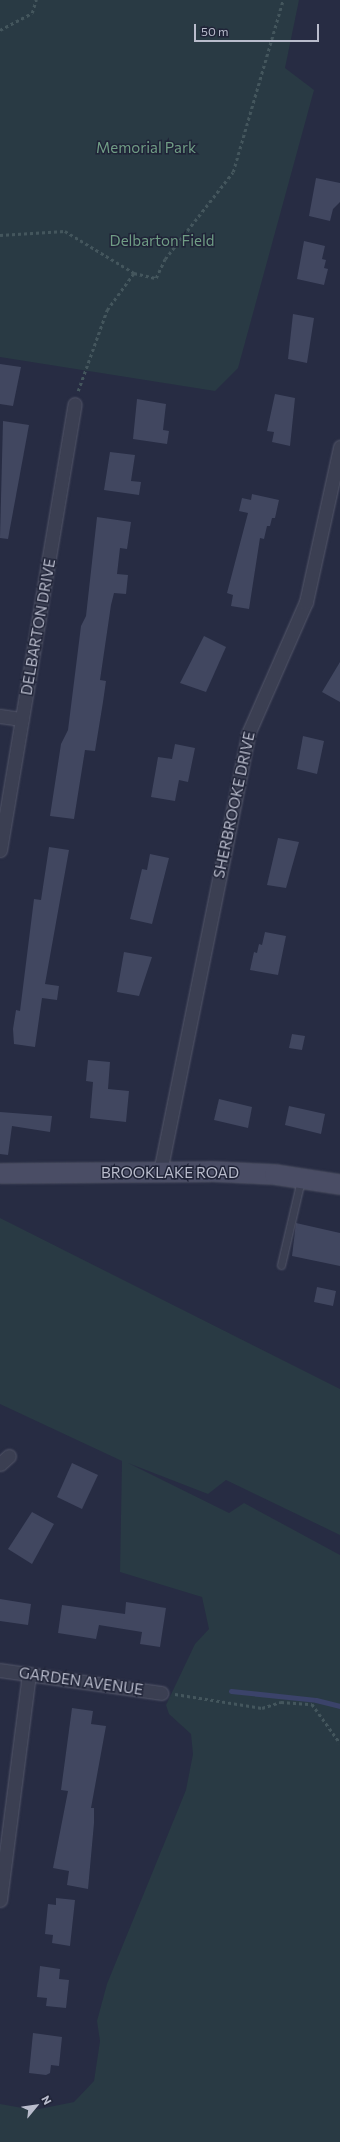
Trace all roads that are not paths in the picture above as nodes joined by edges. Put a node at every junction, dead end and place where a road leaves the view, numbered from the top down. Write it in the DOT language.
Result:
graph roads {
  1 [pos="76,404"];
  2 [pos="340,447"];
  3 [pos="0,716"];
  4 [pos="22,719"];
  5 [pos="0,850"];
  6 [pos="160,1172"];
  7 [pos="0,1174"];
  8 [pos="302,1178"];
  9 [pos="340,1184"];
  10 [pos="281,1265"];
  11 [pos="0,1670"];
  12 [pos="30,1674"];
  13 [pos="161,1693"];
  14 [pos="0,1900"];
  1 -- 4 [label="street, DELBARTON DRIVE"];
  2 -- 6 [label="street, SHERBROOKE DRIVE"];
  3 -- 4 [label="street"];
  4 -- 5 [label="street, DELBARTON DRIVE"];
  6 -- 7 [label="street, BROOKLAKE ROAD"];
  6 -- 8 [label="street, BROOKLAKE ROAD"];
  8 -- 9 [label="street, BROOKLAKE ROAD"];
  8 -- 10 [label="lane"];
  11 -- 12 [label="street, GARDEN AVENUE"];
  12 -- 13 [label="street, GARDEN AVENUE"];
  12 -- 14 [label="street"];
}
